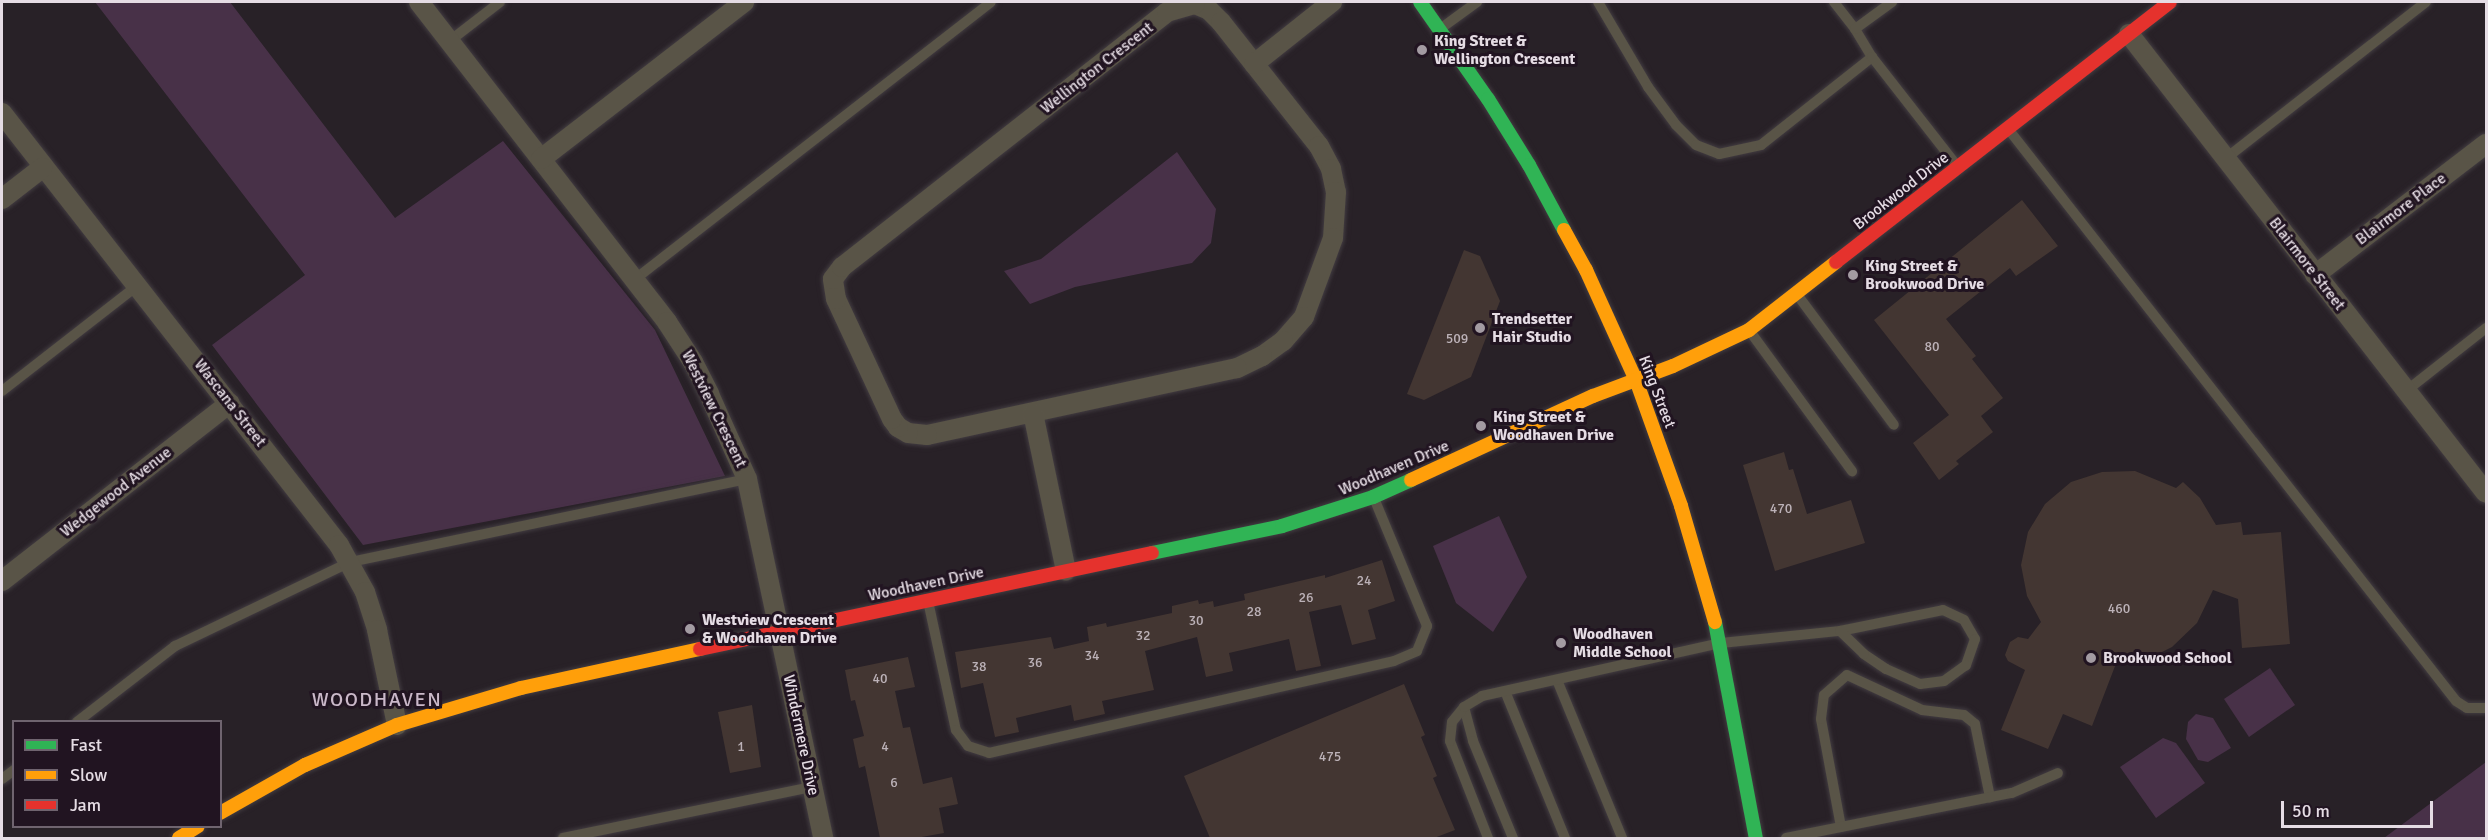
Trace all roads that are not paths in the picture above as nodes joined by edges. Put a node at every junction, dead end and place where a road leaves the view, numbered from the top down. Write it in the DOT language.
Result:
graph roads {
  1 [pos="419,2"];
  2 [pos="500,2"];
  3 [pos="744,2"];
  4 [pos="991,2"];
  5 [pos="1332,2"];
  6 [pos="1420,2"];
  7 [pos="1477,2"];
  8 [pos="1598,2"];
  9 [pos="1834,2"];
  10 [pos="1892,2"];
  11 [pos="2170,2"];
  12 [pos="2426,2"];
  13 [pos="1440,29"];
  14 [pos="1856,29"];
  15 [pos="2129,34"];
  16 [pos="451,40"];
  17 [pos="1872,57"];
  18 [pos="1254,64"];
  19 [pos="2,113"];
  20 [pos="2008,129"];
  21 [pos="2487,144"];
  22 [pos="541,159"];
  23 [pos="2225,159"];
  24 [pos="1958,167"];
  25 [pos="42,168"];
  26 [pos="2,200"];
  27 [pos="2315,275"];
  28 [pos="634,280"];
  29 [pos="138,285"];
  30 [pos="1796,293"];
  31 [pos="2487,328"];
  32 [pos="1749,330"];
  33 [pos="1636,380"];
  34 [pos="2,391"];
  35 [pos="2406,392"];
  36 [pos="230,403"];
  37 [pos="1033,413"];
  38 [pos="1894,425"];
  39 [pos="1852,471"];
  40 [pos="747,479"];
  41 [pos="2487,494"];
  42 [pos="1373,497"];
  43 [pos="350,562"];
  44 [pos="1066,571"];
  45 [pos="2,581"];
  46 [pos="927,601"];
  47 [pos="1840,631"];
  48 [pos="780,632"];
  49 [pos="1721,643"];
  50 [pos="1557,680"];
  51 [pos="1505,691"];
  52 [pos="1464,707"];
  53 [pos="2487,708"];
  54 [pos="79,720"];
  55 [pos="397,725"];
  56 [pos="2058,773"];
  57 [pos="811,787"];
  58 [pos="1990,797"];
  59 [pos="222,812"];
  60 [pos="1841,827"];
  61 [pos="195,828"];
  62 [pos="179,838"];
  63 [pos="563,838"];
  64 [pos="823,838"];
  65 [pos="1488,838"];
  66 [pos="1513,838"];
  67 [pos="1565,838"];
  68 [pos="1622,838"];
  69 [pos="1756,838"];
  70 [pos="1786,838"];
  1 -- 16 [label="street, Westview Crescent"];
  2 -- 16 [label="lane"];
  3 -- 22 [label="street"];
  4 -- 28 [label="lane"];
  5 -- 18 [label="street"];
  6 -- 13 [label="street, King Street"];
  7 -- 13 [label="lane"];
  8 -- 17 [label="lane"];
  9 -- 14 [label="lane"];
  10 -- 14 [label="lane"];
  11 -- 15 [label="street, Brookwood Drive"];
  12 -- 23 [label="lane"];
  13 -- 33 [label="street, King Street"];
  14 -- 17 [label="lane"];
  15 -- 20 [label="street, Brookwood Drive"];
  15 -- 23 [label="street, Blairmore Street"];
  16 -- 22 [label="street, Westview Crescent"];
  17 -- 24 [label="lane"];
  18 -- 37 [label="street, Wellington Crescent"];
  18 -- 37 [label="street, Wellington Crescent"];
  19 -- 25 [label="street, Wascana Street"];
  20 -- 24 [label="street, Brookwood Drive"];
  20 -- 53 [label="lane"];
  21 -- 27 [label="street, Blairmore Place"];
  22 -- 28 [label="street, Westview Crescent"];
  23 -- 27 [label="street, Blairmore Street"];
  24 -- 30 [label="street, Brookwood Drive"];
  25 -- 26 [label="street"];
  25 -- 29 [label="street, Wascana Street"];
  27 -- 35 [label="street, Blairmore Street"];
  28 -- 40 [label="street, Westview Crescent"];
  29 -- 34 [label="lane"];
  29 -- 36 [label="street, Wascana Street"];
  30 -- 32 [label="street, Brookwood Drive"];
  30 -- 38 [label="lane"];
  31 -- 35 [label="lane"];
  32 -- 33 [label="street, Brookwood Drive"];
  32 -- 39 [label="lane"];
  33 -- 42 [label="street, Woodhaven Drive"];
  33 -- 49 [label="street, King Street"];
  35 -- 41 [label="street, Blairmore Street"];
  36 -- 43 [label="street, Wascana Street"];
  36 -- 45 [label="street, Wedgewood Avenue"];
  37 -- 44 [label="street"];
  40 -- 43 [label="lane"];
  40 -- 48 [label="street, Westview Crescent"];
  42 -- 44 [label="street, Woodhaven Drive"];
  42 -- 46 [label="lane"];
  43 -- 54 [label="lane"];
  43 -- 55 [label="street, Wascana Street"];
  44 -- 46 [label="street, Woodhaven Drive"];
  46 -- 48 [label="street, Woodhaven Drive"];
  47 -- 47 [label="lane"];
  47 -- 49 [label="lane"];
  48 -- 55 [label="street, Woodhaven Drive"];
  48 -- 57 [label="street, Windermere Drive"];
  49 -- 50 [label="lane"];
  49 -- 69 [label="street, King Street"];
  50 -- 51 [label="lane"];
  50 -- 68 [label="lane"];
  51 -- 52 [label="lane"];
  51 -- 67 [label="lane"];
  52 -- 65 [label="lane"];
  52 -- 66 [label="lane"];
  55 -- 59 [label="street, Woodhaven Drive"];
  56 -- 58 [label="lane"];
  57 -- 63 [label="lane"];
  57 -- 64 [label="street, Windermere Drive"];
  58 -- 60 [label="lane"];
  58 -- 60 [label="lane"];
  60 -- 70 [label="lane"];
  61 -- 62 [label="street"];
}
